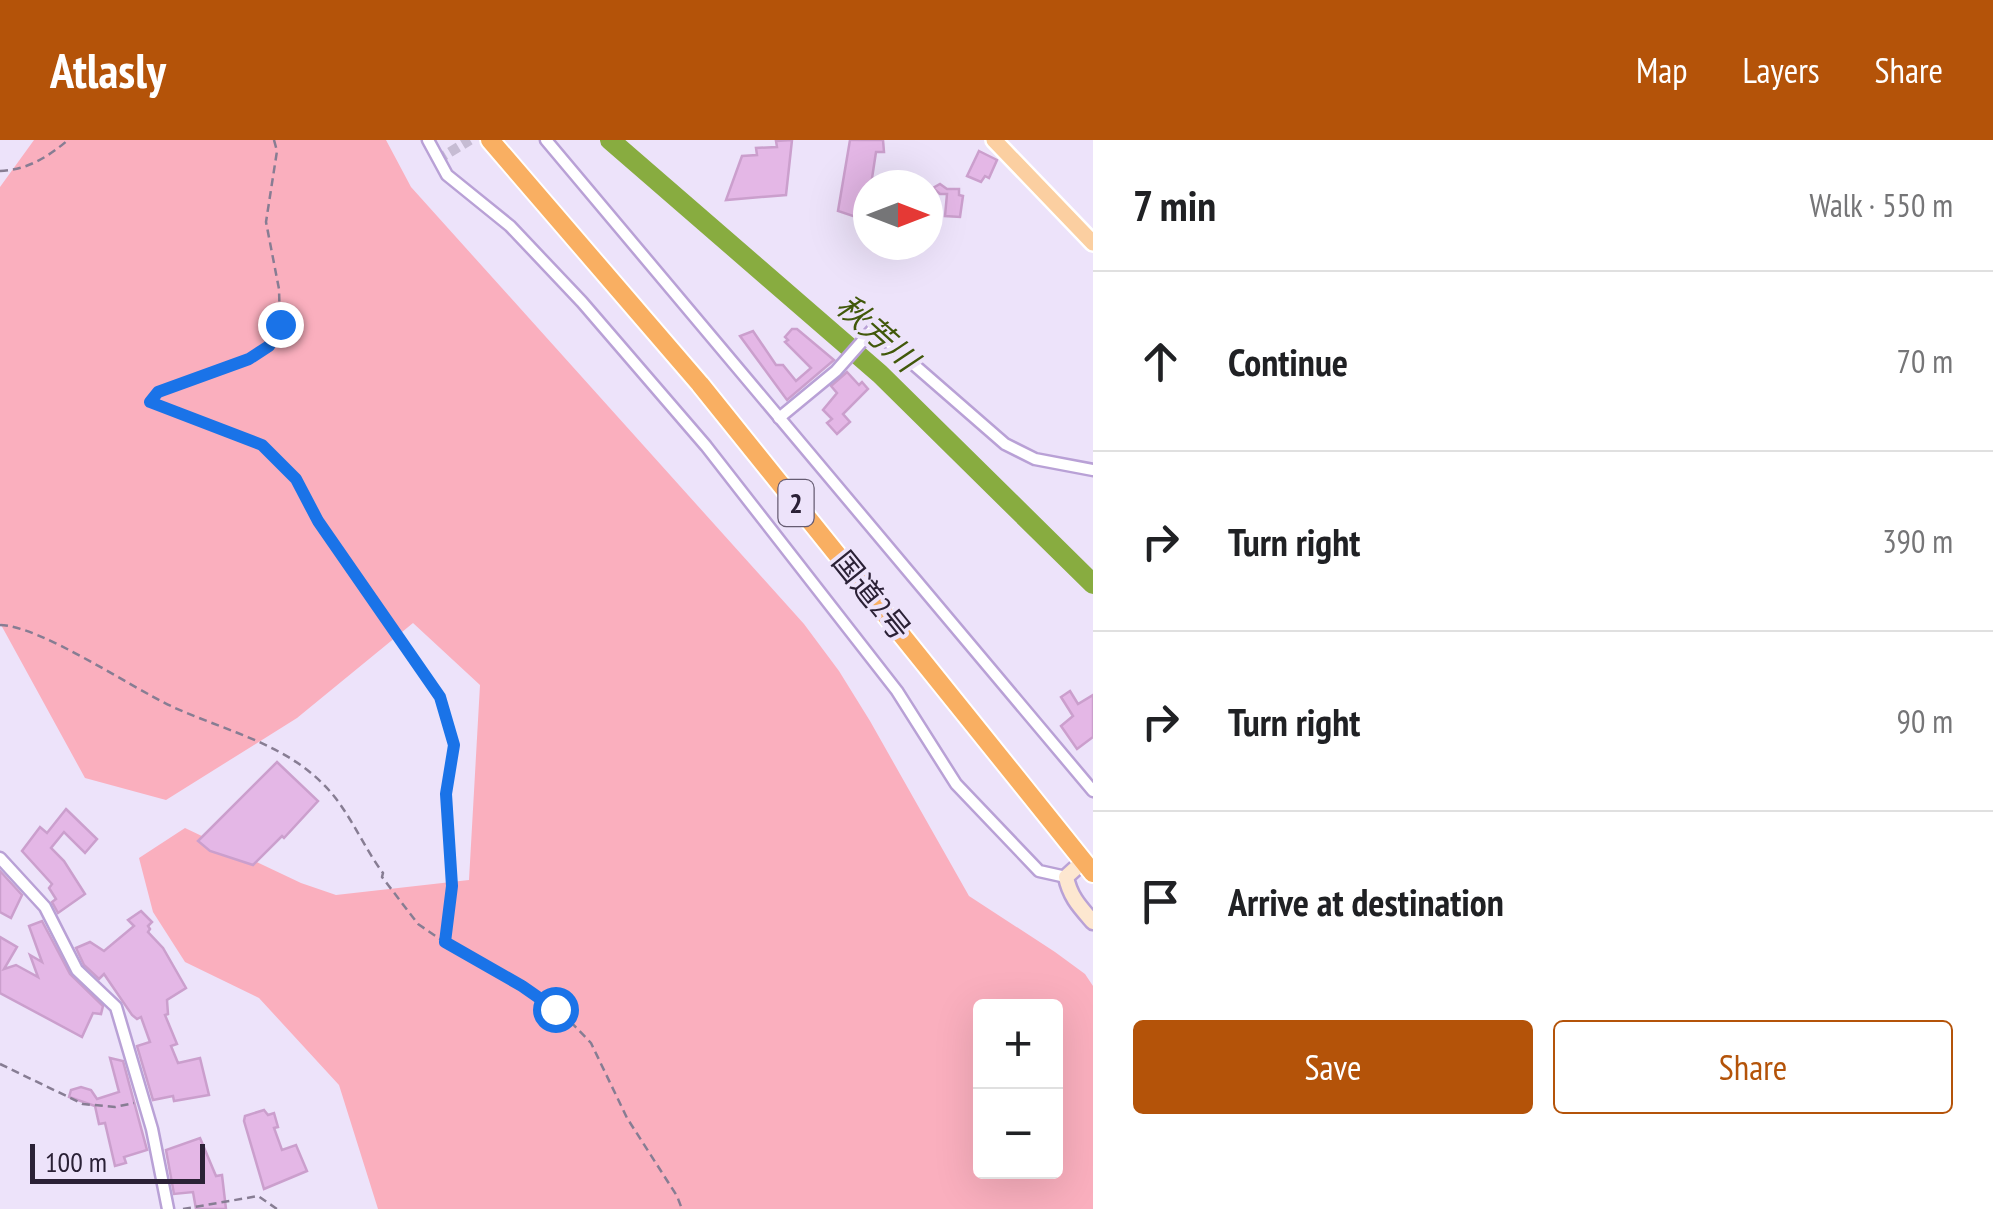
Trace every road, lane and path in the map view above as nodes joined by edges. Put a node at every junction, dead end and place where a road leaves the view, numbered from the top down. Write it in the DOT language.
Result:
graph roads {
  1 [pos="68,140"];
  2 [pos="274,140"];
  3 [pos="428,140"];
  4 [pos="490,140"];
  5 [pos="546,140"];
  6 [pos="994,140"];
  7 [pos="0,171"];
  8 [pos="1093,243"];
  9 [pos="779,418"];
  10 [pos="1093,470"];
  11 [pos="0,624"];
  12 [pos="1093,791"];
  13 [pos="0,858"];
  14 [pos="1078,872"];
  15 [pos="1093,922"];
  16 [pos="445,942"];
  17 [pos="0,1064"];
  18 [pos="144,1101"];
  19 [pos="168,1209"];
  20 [pos="183,1209"];
  21 [pos="277,1209"];
  22 [pos="682,1209"];
  1 -- 7 [label="path"];
  2 -- 16 [label="path"];
  3 -- 14 [label="street"];
  4 -- 14 [label="highway, 国道2号 / 2"];
  5 -- 9 [label="street"];
  6 -- 8 [label="main road"];
  9 -- 10 [label="street"];
  9 -- 12 [label="street"];
  11 -- 16 [label="path"];
  13 -- 18 [label="street"];
  14 -- 15 [label="street"];
  16 -- 22 [label="path"];
  17 -- 18 [label="path"];
  18 -- 19 [label="street"];
  20 -- 21 [label="path"];
}
